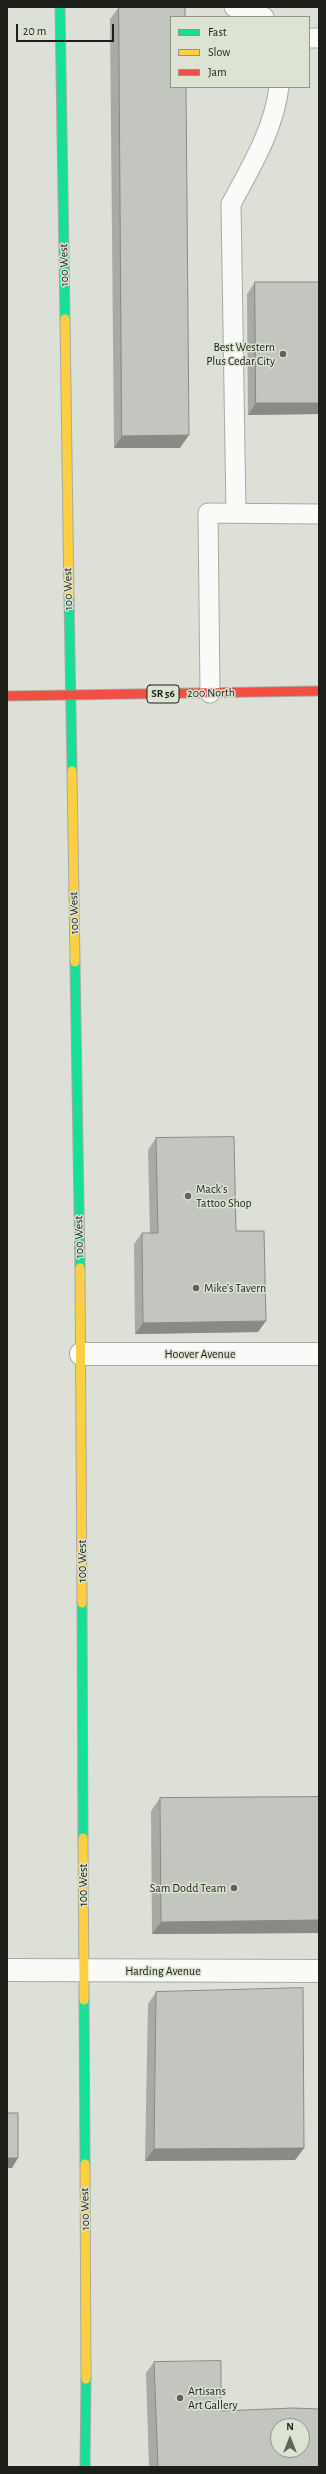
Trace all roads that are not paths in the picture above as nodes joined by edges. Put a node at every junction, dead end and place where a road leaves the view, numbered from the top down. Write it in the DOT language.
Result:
graph roads {
  1 [pos="60,7"];
  2 [pos="234,7"];
  3 [pos="261,16"];
  4 [pos="279,88"];
  5 [pos="236,513"];
  6 [pos="319,514"];
  7 [pos="319,691"];
  8 [pos="210,694"];
  9 [pos="7,696"];
  10 [pos="70,696"];
  11 [pos="81,1354"];
  12 [pos="319,1354"];
  13 [pos="7,1970"];
  14 [pos="83,1971"];
  15 [pos="319,1971"];
  16 [pos="85,2467"];
  1 -- 10 [label="street, 100 West"];
  2 -- 3 [label="lane"];
  4 -- 5 [label="lane"];
  5 -- 6 [label="lane"];
  5 -- 8 [label="lane"];
  7 -- 8 [label="street, 200 North / SR 56"];
  8 -- 10 [label="street, 200 North / SR 56"];
  9 -- 10 [label="street, 200 North / SR 56"];
  10 -- 11 [label="street, 100 West"];
  11 -- 12 [label="street, Hoover Avenue"];
  11 -- 14 [label="street, 100 West"];
  13 -- 14 [label="street, Harding Avenue"];
  14 -- 15 [label="street, Harding Avenue"];
  14 -- 16 [label="street, 100 West"];
}
